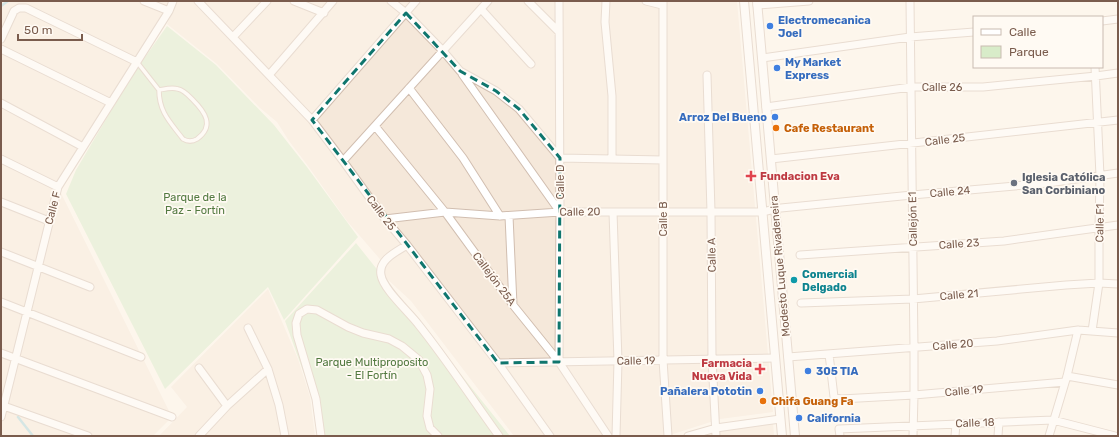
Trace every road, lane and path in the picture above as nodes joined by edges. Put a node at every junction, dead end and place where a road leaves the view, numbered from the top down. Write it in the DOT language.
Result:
graph roads {
  1 [pos="144,1"];
  2 [pos="173,1"];
  3 [pos="198,1"];
  4 [pos="267,1"];
  5 [pos="294,1"];
  6 [pos="333,1"];
  7 [pos="391,1"];
  8 [pos="416,1"];
  9 [pos="488,1"];
  10 [pos="528,1"];
  11 [pos="559,1"];
  12 [pos="606,1"];
  13 [pos="646,1"];
  14 [pos="744,1"];
  15 [pos="809,1"];
  16 [pos="910,1"];
  17 [pos="663,3"];
  18 [pos="757,3"];
  19 [pos="481,9"];
  20 [pos="169,11"];
  21 [pos="406,12"];
  22 [pos="324,13"];
  23 [pos="1118,19"];
  24 [pos="1103,21"];
  25 [pos="559,32"];
  26 [pos="973,32"];
  27 [pos="233,37"];
  28 [pos="910,38"];
  29 [pos="1,39"];
  30 [pos="1,49"];
  31 [pos="443,51"];
  32 [pos="762,58"];
  33 [pos="137,62"];
  34 [pos="531,64"];
  35 [pos="1095,68"];
  36 [pos="460,71"];
  37 [pos="1118,73"];
  38 [pos="269,75"];
  39 [pos="707,75"];
  40 [pos="1096,76"];
  41 [pos="911,87"];
  42 [pos="409,88"];
  43 [pos="159,90"];
  44 [pos="1,103"];
  45 [pos="111,103"];
  46 [pos="766,107"];
  47 [pos="312,120"];
  48 [pos="1118,120"];
  49 [pos="1098,122"];
  50 [pos="375,126"];
  51 [pos="912,144"];
  52 [pos="83,147"];
  53 [pos="560,158"];
  54 [pos="1,159"];
  55 [pos="612,159"];
  56 [pos="771,159"];
  57 [pos="663,160"];
  58 [pos="343,161"];
  59 [pos="759,167"];
  60 [pos="1118,173"];
  61 [pos="1100,176"];
  62 [pos="773,186"];
  63 [pos="58,187"];
  64 [pos="912,195"];
  65 [pos="1,202"];
  66 [pos="778,208"];
  67 [pos="444,212"];
  68 [pos="560,212"];
  69 [pos="613,212"];
  70 [pos="662,212"];
  71 [pos="711,212"];
  72 [pos="762,212"];
  73 [pos="500,216"];
  74 [pos="509,216"];
  75 [pos="385,219"];
  76 [pos="49,221"];
  77 [pos="1118,225"];
  78 [pos="1100,228"];
  79 [pos="407,245"];
  80 [pos="913,248"];
  81 [pos="1,252"];
  82 [pos="800,255"];
  83 [pos="38,267"];
  84 [pos="767,269"];
  85 [pos="782,280"];
  86 [pos="1099,283"];
  87 [pos="1118,284"];
  88 [pos="90,287"];
  89 [pos="913,299"];
  90 [pos="1,302"];
  91 [pos="801,303"];
  92 [pos="513,305"];
  93 [pos="27,312"];
  94 [pos="248,328"];
  95 [pos="1078,330"];
  96 [pos="1092,331"];
  97 [pos="1118,333"];
  98 [pos="914,348"];
  99 [pos="1,353"];
  100 [pos="829,354"];
  101 [pos="141,357"];
  102 [pos="788,357"];
  103 [pos="775,358"];
  104 [pos="16,359"];
  105 [pos="712,359"];
  106 [pos="663,360"];
  107 [pos="618,361"];
  108 [pos="559,362"];
  109 [pos="498,363"];
  110 [pos="198,368"];
  111 [pos="268,369"];
  112 [pos="1066,379"];
  113 [pos="1118,385"];
  114 [pos="914,395"];
  115 [pos="2,405"];
  116 [pos="227,406"];
  117 [pos="1,417"];
  118 [pos="172,417"];
  119 [pos="780,419"];
  120 [pos="1053,420"];
  121 [pos="999,422"];
  122 [pos="956,424"];
  123 [pos="913,426"];
  124 [pos="716,428"];
  125 [pos="864,428"];
  126 [pos="88,436"];
  127 [pos="199,436"];
  128 [pos="285,436"];
  129 [pos="321,436"];
  130 [pos="438,436"];
  131 [pos="499,436"];
  132 [pos="550,436"];
  133 [pos="608,436"];
  134 [pos="616,436"];
  135 [pos="668,436"];
  136 [pos="688,436"];
  137 [pos="716,436"];
  138 [pos="782,436"];
  139 [pos="795,436"];
  140 [pos="840,436"];
  141 [pos="865,436"];
  142 [pos="913,436"];
  143 [pos="954,436"];
  144 [pos="998,436"];
  145 [pos="1050,436"];
  146 [pos="1115,436"];
  1 -- 20 [label="street"];
  2 -- 20 [label="street, Calle F"];
  3 -- 27 [label="street, Calle 25"];
  4 -- 27 [label="street"];
  5 -- 22 [label="street"];
  6 -- 22 [label="street"];
  7 -- 21 [label="street"];
  8 -- 21 [label="street"];
  9 -- 19 [label="street"];
  10 -- 25 [label="street"];
  11 -- 25 [label="street, Calle D"];
  12 -- 55 [label="street"];
  13 -- 17 [label="street"];
  14 -- 59 [label="street, Modesto Luque Rivadeneira"];
  15 -- 18 [label="street"];
  16 -- 28 [label="street, Callejón E1"];
  17 -- 57 [label="street, Calle B"];
  18 -- 32 [label="street, Modesto Luque Rivadeneira"];
  19 -- 31 [label="street"];
  19 -- 34 [label="street"];
  20 -- 33 [label="street, Calle F"];
  21 -- 31 [label="street"];
  21 -- 47 [label="street"];
  22 -- 38 [label="street"];
  23 -- 24 [label="street"];
  25 -- 53 [label="street, Calle D"];
  26 -- 28 [label="street"];
  27 -- 38 [label="street, Calle 25"];
  28 -- 32 [label="street"];
  28 -- 41 [label="street, Callejón E1"];
  29 -- 33 [label="street"];
  30 -- 45 [label="street"];
  31 -- 36 [label="street"];
  31 -- 42 [label="street"];
  32 -- 46 [label="street, Modesto Luque Rivadeneira"];
  33 -- 43 [label="lane"];
  33 -- 45 [label="street, Calle F"];
  35 -- 40 [label="street, Calle F1"];
  36 -- 53 [label="street"];
  36 -- 68 [label="street"];
  37 -- 40 [label="street, Calle 26"];
  38 -- 47 [label="street, Calle 25"];
  39 -- 71 [label="street, Calle A"];
  40 -- 41 [label="street, Calle 26"];
  40 -- 49 [label="street, Calle F1"];
  41 -- 46 [label="street, Calle 26"];
  41 -- 51 [label="street, Callejón E1"];
  42 -- 50 [label="street"];
  42 -- 73 [label="street"];
  43 -- 43 [label="lane"];
  44 -- 52 [label="street"];
  45 -- 52 [label="street, Calle F"];
  46 -- 56 [label="street, Modesto Luque Rivadeneira"];
  47 -- 58 [label="street, Calle 25"];
  48 -- 49 [label="street, Calle 25"];
  49 -- 51 [label="street, Calle 25"];
  49 -- 61 [label="street, Calle F1"];
  50 -- 58 [label="street"];
  50 -- 67 [label="street, Callejón 25A"];
  51 -- 56 [label="street, Calle 25"];
  51 -- 64 [label="street, Callejón E1"];
  52 -- 63 [label="street, Calle F"];
  53 -- 55 [label="street"];
  53 -- 68 [label="street, Calle D"];
  54 -- 63 [label="street"];
  55 -- 57 [label="street"];
  56 -- 62 [label="street, Modesto Luque Rivadeneira"];
  57 -- 70 [label="street, Calle B"];
  58 -- 75 [label="street, Calle 25"];
  59 -- 62 [label="street"];
  59 -- 72 [label="street, Modesto Luque Rivadeneira"];
  60 -- 61 [label="street, Calle 24"];
  61 -- 64 [label="street, Calle 24"];
  61 -- 78 [label="street, Calle F1"];
  62 -- 66 [label="street, Modesto Luque Rivadeneira"];
  63 -- 76 [label="street, Calle F"];
  64 -- 66 [label="street, Calle 24"];
  64 -- 80 [label="street, Callejón E1"];
  65 -- 76 [label="street"];
  66 -- 72 [label="street, Calle 20"];
  66 -- 85 [label="street, Modesto Luque Rivadeneira"];
  67 -- 73 [label="street, Calle 20"];
  67 -- 75 [label="street, Calle 20"];
  67 -- 92 [label="street, Callejón 25A"];
  68 -- 69 [label="street, Calle 20"];
  68 -- 74 [label="street, Calle 20"];
  68 -- 108 [label="street, Calle D"];
  69 -- 70 [label="street, Calle 20"];
  69 -- 107 [label="street"];
  70 -- 71 [label="street, Calle 20"];
  70 -- 106 [label="street, Calle B"];
  71 -- 72 [label="street, Calle 20"];
  71 -- 105 [label="street, Calle A"];
  72 -- 84 [label="street, Modesto Luque Rivadeneira"];
  73 -- 74 [label="street, Calle 20"];
  74 -- 92 [label="street"];
  75 -- 79 [label="street, Calle 25"];
  76 -- 83 [label="street, Calle F"];
  77 -- 78 [label="street, Calle 23"];
  78 -- 80 [label="street, Calle 23"];
  78 -- 86 [label="street, Calle F1"];
  79 -- 109 [label="street, Calle 25"];
  79 -- 131 [label="street"];
  80 -- 82 [label="street, Calle 23"];
  80 -- 89 [label="street, Callejón E1"];
  81 -- 83 [label="street"];
  83 -- 88 [label="street"];
  83 -- 93 [label="street, Calle F"];
  84 -- 85 [label="street"];
  84 -- 103 [label="street, Modesto Luque Rivadeneira"];
  85 -- 102 [label="street, Modesto Luque Rivadeneira"];
  86 -- 87 [label="street, Calle 21"];
  86 -- 89 [label="street, Calle 21"];
  86 -- 96 [label="street, Calle F1"];
  89 -- 91 [label="street, Calle 21"];
  89 -- 98 [label="street, Callejón E1"];
  90 -- 93 [label="street"];
  92 -- 108 [label="street, Callejón 25A"];
  93 -- 101 [label="street"];
  93 -- 104 [label="street, Calle F"];
  94 -- 111 [label="street"];
  95 -- 96 [label="street, Calle 20"];
  95 -- 98 [label="street, Calle 20"];
  95 -- 112 [label="street"];
  96 -- 97 [label="street, Calle 20"];
  98 -- 100 [label="street, Calle 20"];
  98 -- 114 [label="street, Callejón E1"];
  99 -- 104 [label="street"];
  100 -- 102 [label="street, Calle 20"];
  100 -- 114 [label="street, Calle 19"];
  102 -- 139 [label="street, Modesto Luque Rivadeneira"];
  103 -- 105 [label="street, Calle 19"];
  103 -- 119 [label="street, Modesto Luque Rivadeneira"];
  104 -- 115 [label="street, Calle F"];
  104 -- 118 [label="street"];
  105 -- 106 [label="street, Calle 19"];
  105 -- 124 [label="street, Calle A"];
  106 -- 107 [label="street, Calle 19"];
  106 -- 135 [label="street, Calle B"];
  107 -- 108 [label="street, Calle 19"];
  107 -- 134 [label="street"];
  108 -- 109 [label="street, Calle 19"];
  108 -- 133 [label="street, Callejón 25A"];
  109 -- 132 [label="street, Calle 25"];
  110 -- 116 [label="street"];
  111 -- 116 [label="street"];
  111 -- 128 [label="street"];
  112 -- 113 [label="street, Calle 19"];
  112 -- 114 [label="street, Calle 19"];
  112 -- 120 [label="street"];
  114 -- 123 [label="street, Callejón E1"];
  115 -- 117 [label="street, Calle F"];
  115 -- 126 [label="street"];
  116 -- 127 [label="street"];
  119 -- 124 [label="street"];
  119 -- 138 [label="street, Modesto Luque Rivadeneira"];
  120 -- 121 [label="street, Calle 18"];
  120 -- 145 [label="street"];
  120 -- 146 [label="street, Calle 18"];
  121 -- 122 [label="street, Calle 18"];
  121 -- 144 [label="street"];
  122 -- 123 [label="street, Calle 18"];
  122 -- 143 [label="street"];
  123 -- 125 [label="street, Calle 18"];
  123 -- 142 [label="street, Callejón E1"];
  124 -- 136 [label="street"];
  124 -- 137 [label="street, Calle A"];
  125 -- 140 [label="street, Calle 18"];
  125 -- 141 [label="street"];
  129 -- 130 [label="street"];
}
